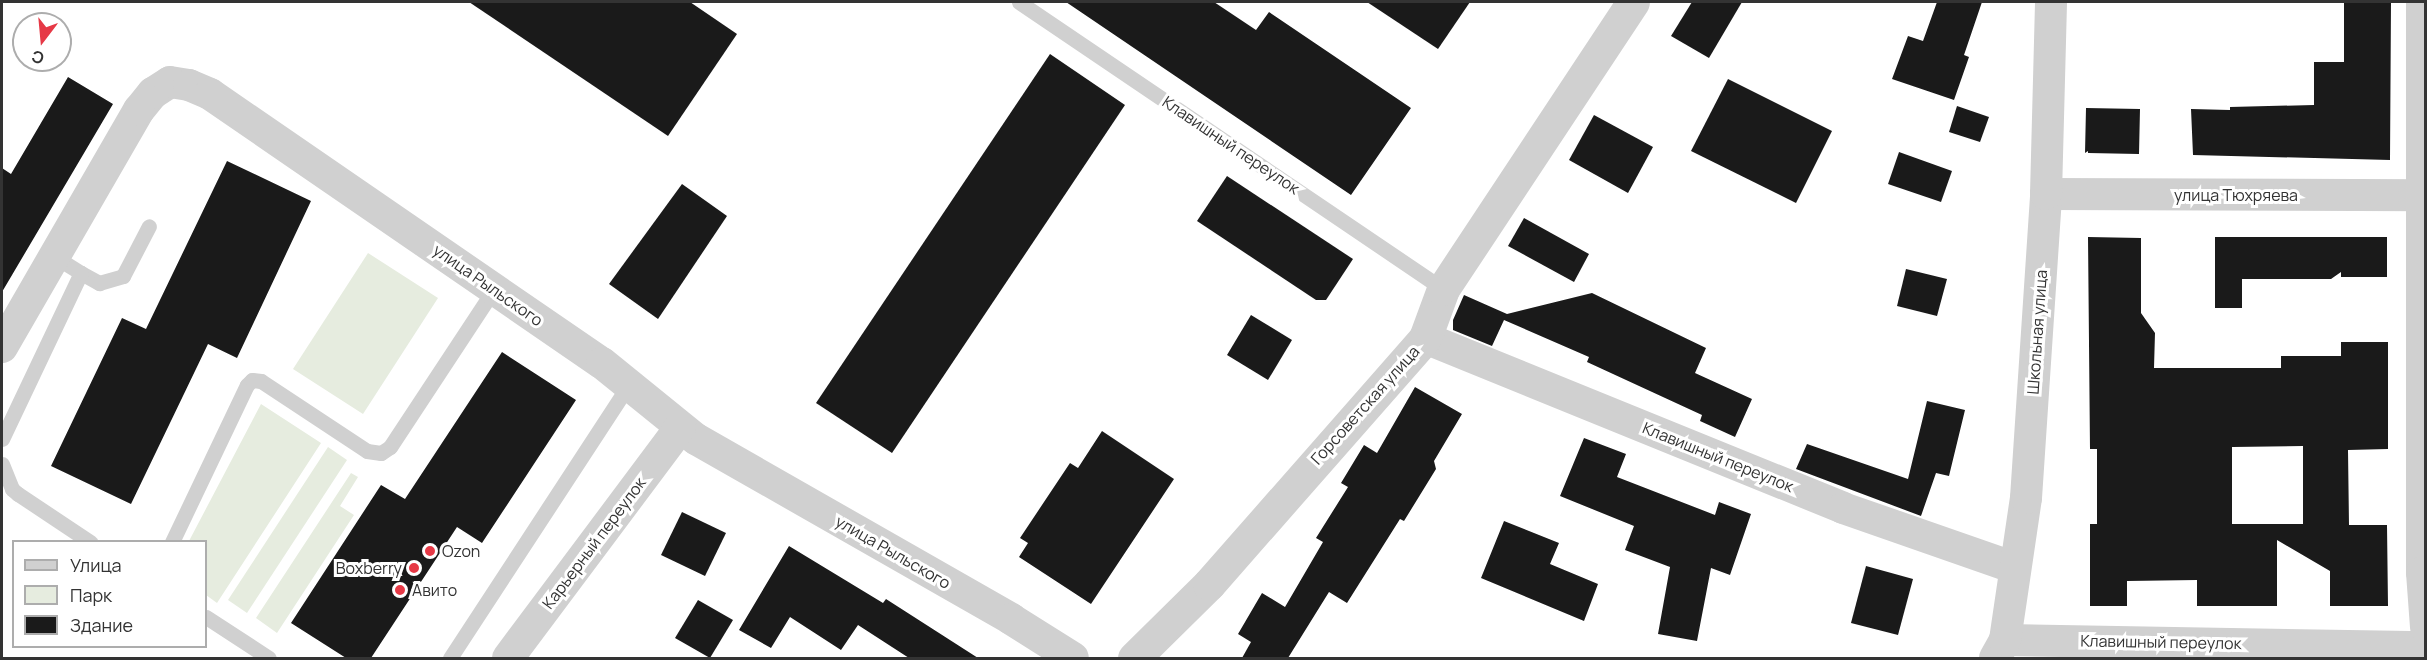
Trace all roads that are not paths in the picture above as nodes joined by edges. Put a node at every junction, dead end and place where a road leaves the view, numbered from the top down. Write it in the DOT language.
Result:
graph roads {
  1 [pos="1019,2"];
  2 [pos="1634,2"];
  3 [pos="2051,2"];
  4 [pos="2422,2"];
  5 [pos="2046,194"];
  6 [pos="2424,195"];
  7 [pos="149,226"];
  8 [pos="54,256"];
  9 [pos="81,273"];
  10 [pos="494,289"];
  11 [pos="1443,289"];
  12 [pos="1425,338"];
  13 [pos="2,347"];
  14 [pos="630,383"];
  15 [pos="680,428"];
  16 [pos="2,439"];
  17 [pos="2,464"];
  18 [pos="87,540"];
  19 [pos="173,540"];
  20 [pos="2015,567"];
  21 [pos="2424,572"];
  22 [pos="207,618"];
  23 [pos="2426,627"];
  24 [pos="2426,647"];
  25 [pos="2000,650"];
  26 [pos="269,658"];
  27 [pos="450,658"];
  28 [pos="508,658"];
  29 [pos="1073,658"];
  30 [pos="1134,658"];
  1 -- 11 [label="lane, Клавишный переулок"];
  2 -- 11 [label="street, Горсоветская улица"];
  3 -- 5 [label="street, Школьная улица"];
  4 -- 6 [label="street"];
  5 -- 6 [label="street, улица Тюхряева"];
  5 -- 20 [label="street, Школьная улица"];
  6 -- 21 [label="street"];
  7 -- 9 [label="lane"];
  8 -- 9 [label="lane"];
  8 -- 10 [label="street, улица Рыльского"];
  8 -- 13 [label="street, улица Рыльского"];
  9 -- 16 [label="lane"];
  10 -- 14 [label="street, улица Рыльского"];
  10 -- 19 [label="lane"];
  11 -- 12 [label="street, Горсоветская улица"];
  12 -- 20 [label="street, Клавишный переулок"];
  12 -- 30 [label="street, Горсоветская улица"];
  14 -- 15 [label="street, улица Рыльского"];
  14 -- 27 [label="lane"];
  15 -- 28 [label="street, Карьерный переулок"];
  15 -- 29 [label="street, улица Рыльского"];
  17 -- 18 [label="lane"];
  20 -- 25 [label="street, Школьная улица"];
  21 -- 23 [label="street"];
  22 -- 26 [label="lane"];
  24 -- 25 [label="street, Клавишный переулок"];
}
